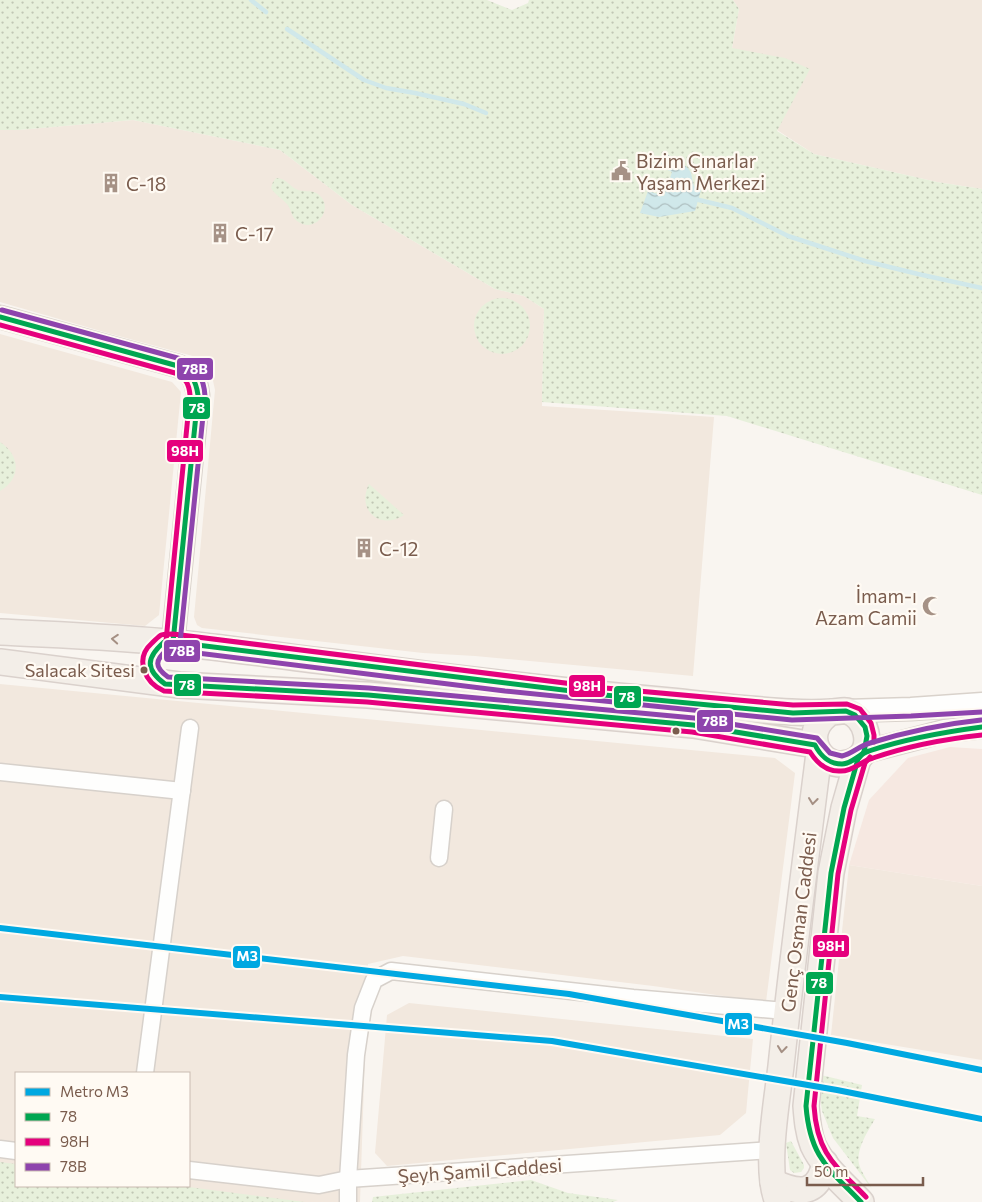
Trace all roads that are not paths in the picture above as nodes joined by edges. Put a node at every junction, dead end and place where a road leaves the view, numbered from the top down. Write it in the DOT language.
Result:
graph roads {
  1 [pos="0,317"];
  2 [pos="0,632"];
  3 [pos="173,643"];
  4 [pos="0,662"];
  5 [pos="172,685"];
  6 [pos="982,704"];
  7 [pos="839,712"];
  8 [pos="982,727"];
  9 [pos="190,728"];
  10 [pos="817,749"];
  11 [pos="861,755"];
  12 [pos="0,772"];
  13 [pos="182,791"];
  14 [pos="444,809"];
  15 [pos="439,858"];
  16 [pos="786,1011"];
  17 [pos="145,1072"];
  18 [pos="0,1149"];
  19 [pos="772,1150"];
  20 [pos="15,1151"];
  21 [pos="825,1163"];
  22 [pos="190,1170"];
  23 [pos="348,1179"];
  24 [pos="774,1195"];
  25 [pos="348,1202"];
  26 [pos="861,1202"];
  1 -- 3 [label="street"];
  3 -- 2 [label="main road, one-way"];
  3 -- 5 [label="main road"];
  3 -- 5 [label="main road"];
  3 -- 7 [label="main road"];
  4 -- 5 [label="main road"];
  5 -- 10 [label="main road"];
  6 -- 7 [label="street"];
  7 -- 10 [label="main road"];
  7 -- 11 [label="main road"];
  8 -- 11 [label="street"];
  9 -- 13 [label="street"];
  10 -- 11 [label="main road"];
  10 -- 16 [label="main road, Genç Osman Caddesi, one-way"];
  11 -- 21 [label="main road, Genç Osman Caddesi"];
  12 -- 13 [label="street"];
  13 -- 17 [label="street"];
  14 -- 15 [label="street"];
  16 -- 19 [label="main road, Genç Osman Caddesi, one-way"];
  16 -- 23 [label="street"];
  18 -- 20 [label="street"];
  19 -- 23 [label="street, Şeyh Şamil Caddesi"];
  19 -- 24 [label="main road, Genç Osman Caddesi"];
  21 -- 24 [label="main road"];
  21 -- 26 [label="main road"];
  22 -- 23 [label="street, Şeyh Şamil Caddesi"];
  23 -- 25 [label="street"];
}
